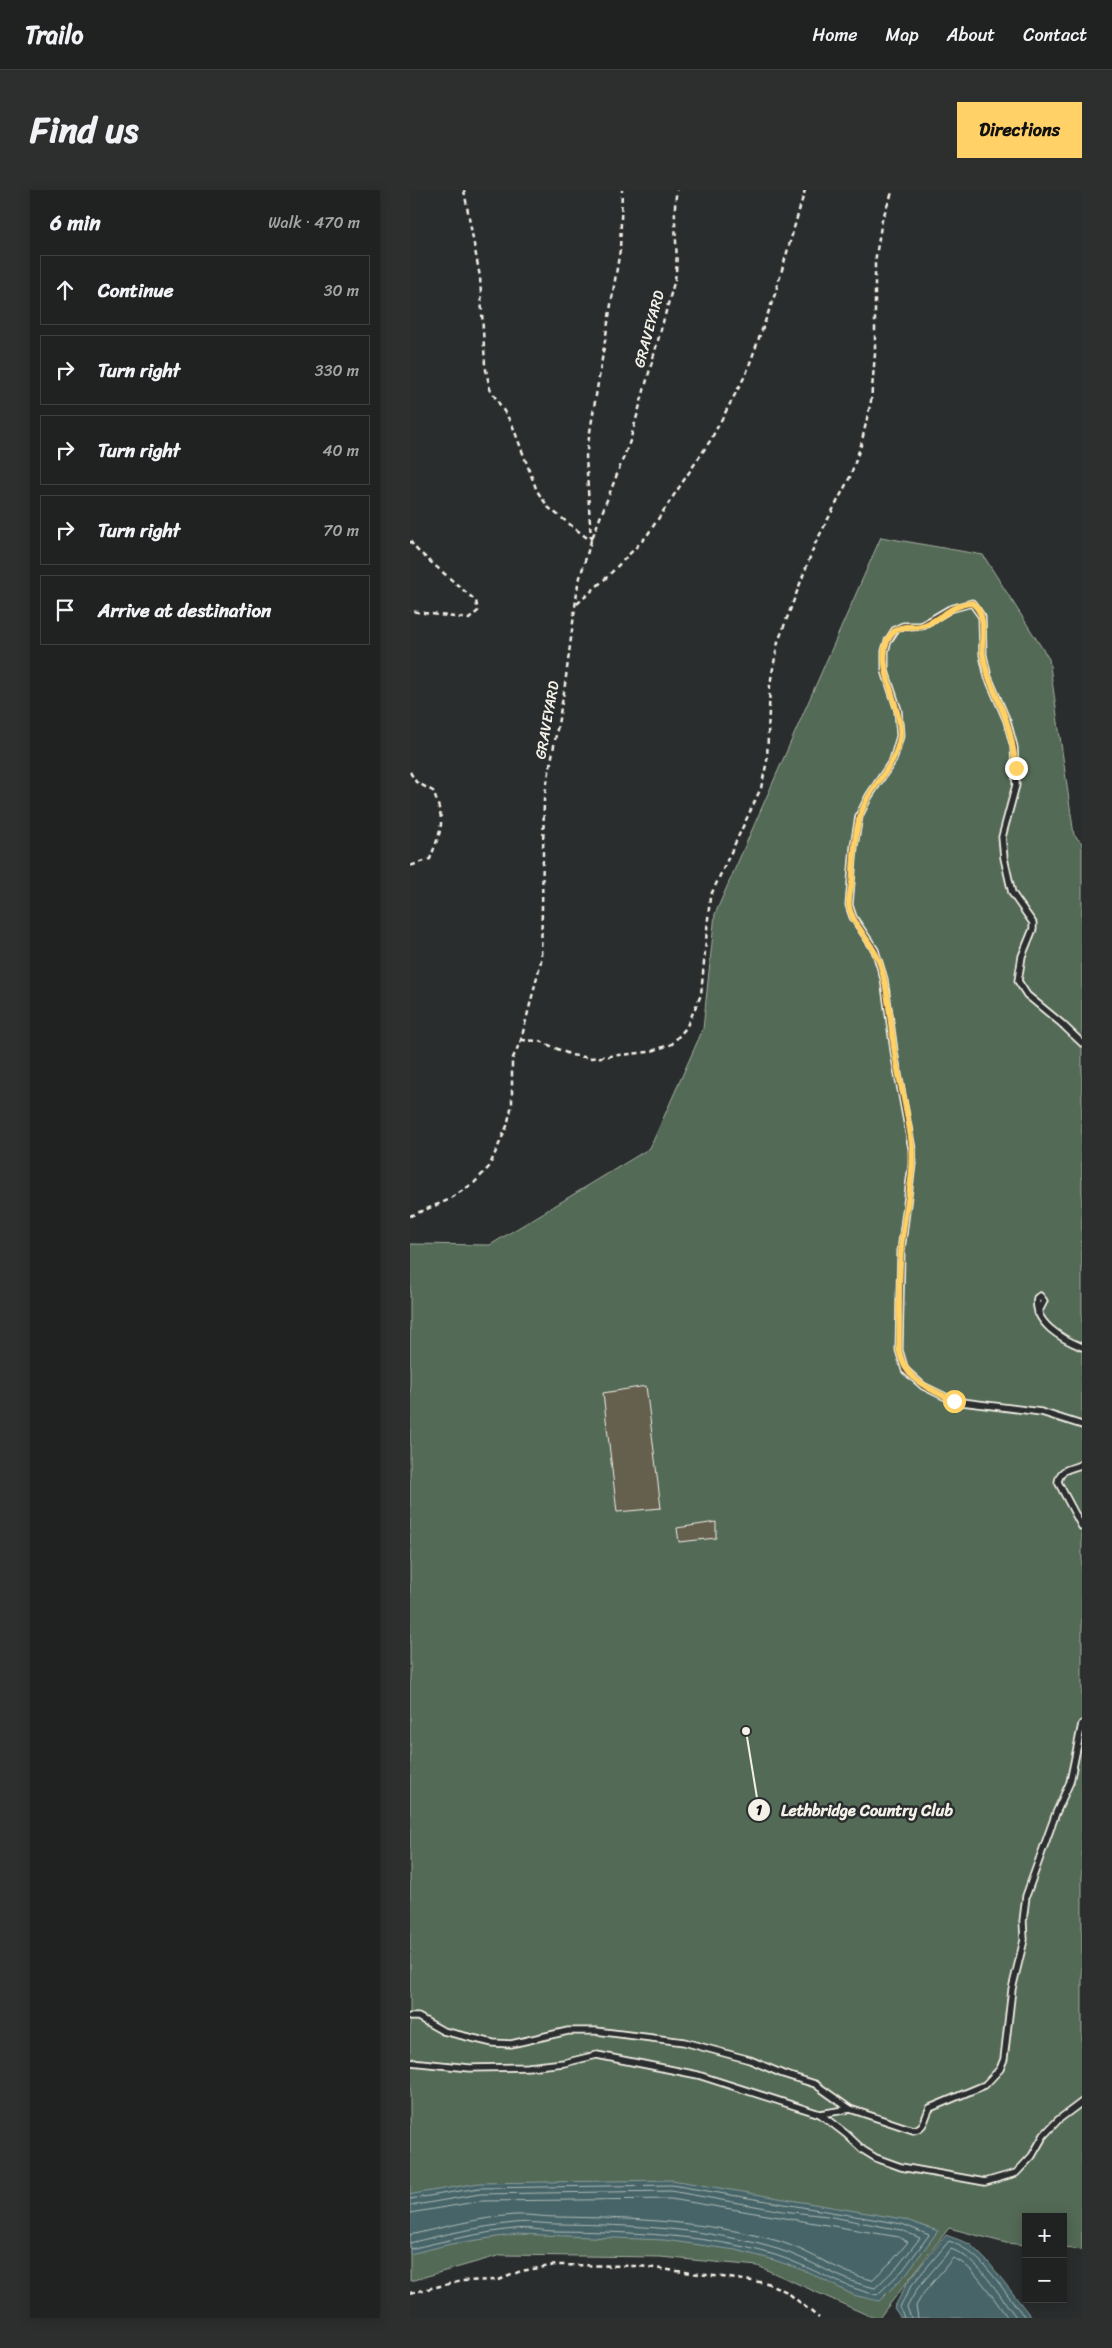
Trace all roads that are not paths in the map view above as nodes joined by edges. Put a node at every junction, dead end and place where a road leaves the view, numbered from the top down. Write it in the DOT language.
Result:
graph roads {
  1 [pos="1082,1043"];
  2 [pos="1038,1313"];
  3 [pos="1080,1345"];
  4 [pos="1082,1426"];
  5 [pos="1082,1464"];
  6 [pos="1082,1527"];
  7 [pos="1082,1724"];
  8 [pos="410,2017"];
  9 [pos="410,2062"];
  10 [pos="1082,2102"];
  11 [pos="850,2109"];
  12 [pos="820,2114"];
  1 -- 4 [label="lane"];
  2 -- 3 [label="lane"];
  5 -- 6 [label="lane"];
  7 -- 11 [label="lane"];
  8 -- 11 [label="lane"];
  9 -- 12 [label="lane"];
  10 -- 12 [label="lane"];
  11 -- 12 [label="lane"];
}
